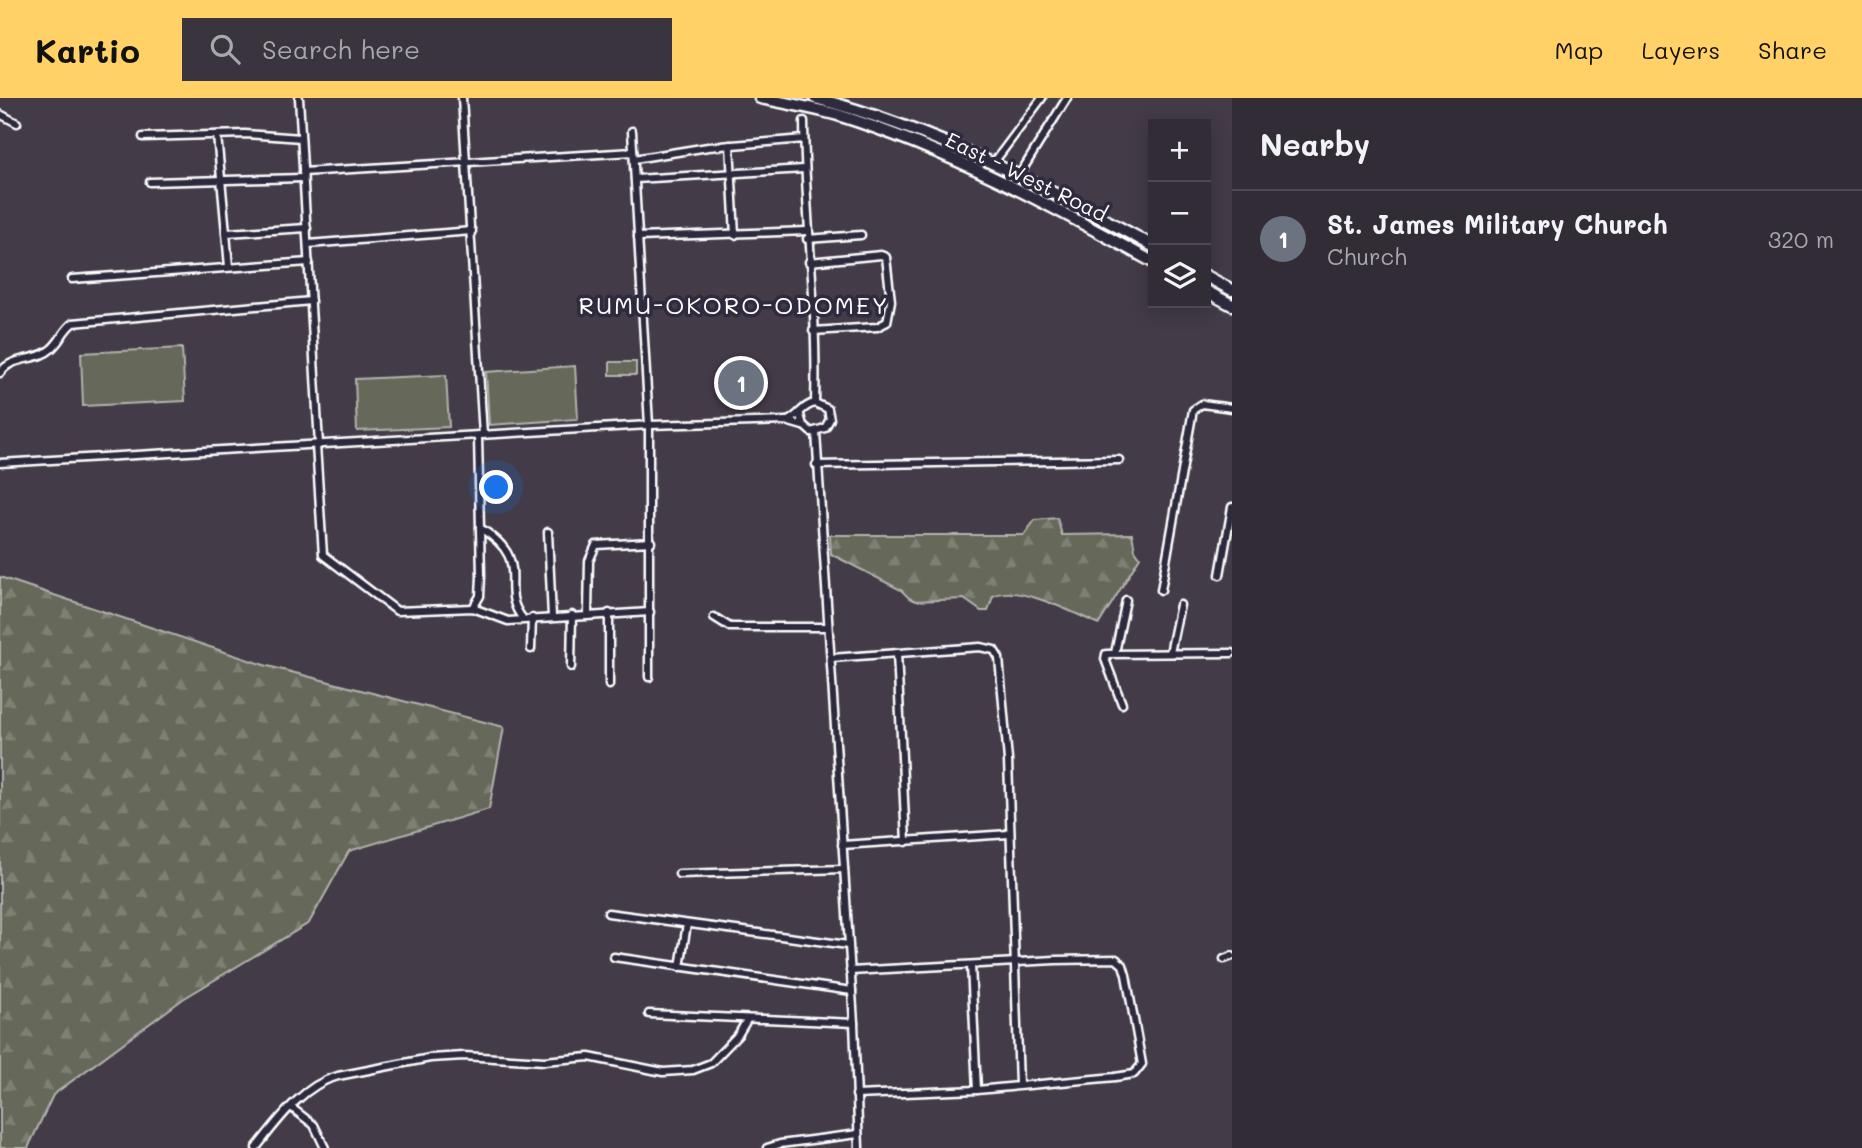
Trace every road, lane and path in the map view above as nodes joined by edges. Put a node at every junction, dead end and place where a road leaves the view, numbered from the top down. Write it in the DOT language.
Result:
graph roads {
  1 [pos="299,98"];
  2 [pos="462,98"];
  3 [pos="760,98"];
  4 [pos="815,98"];
  5 [pos="1042,98"];
  6 [pos="1067,98"];
  7 [pos="0,114"];
  8 [pos="804,121"];
  9 [pos="17,123"];
  10 [pos="632,131"];
  11 [pos="217,135"];
  12 [pos="143,137"];
  13 [pos="301,138"];
  14 [pos="804,139"];
  15 [pos="730,145"];
  16 [pos="634,156"];
  17 [pos="468,162"];
  18 [pos="992,164"];
  19 [pos="804,169"];
  20 [pos="732,173"];
  21 [pos="303,175"];
  22 [pos="1018,177"];
  23 [pos="635,178"];
  24 [pos="220,180"];
  25 [pos="150,182"];
  26 [pos="307,228"];
  27 [pos="472,231"];
  28 [pos="807,231"];
  29 [pos="226,233"];
  30 [pos="735,235"];
  31 [pos="861,235"];
  32 [pos="638,237"];
  33 [pos="807,239"];
  34 [pos="308,244"];
  35 [pos="1151,245"];
  36 [pos="1148,259"];
  37 [pos="809,261"];
  38 [pos="309,262"];
  39 [pos="229,267"];
  40 [pos="72,279"];
  41 [pos="1211,279"];
  42 [pos="1232,290"];
  43 [pos="1211,294"];
  44 [pos="311,301"];
  45 [pos="1232,305"];
  46 [pos="813,331"];
  47 [pos="0,373"];
  48 [pos="815,402"];
  49 [pos="1232,408"];
  50 [pos="800,415"];
  51 [pos="786,421"];
  52 [pos="649,425"];
  53 [pos="803,426"];
  54 [pos="816,432"];
  55 [pos="480,436"];
  56 [pos="318,445"];
  57 [pos="1119,460"];
  58 [pos="0,463"];
  59 [pos="816,464"];
  60 [pos="1232,507"];
  61 [pos="480,528"];
  62 [pos="548,532"];
  63 [pos="651,542"];
  64 [pos="1220,575"];
  65 [pos="1161,590"];
  66 [pos="1126,600"];
  67 [pos="1180,605"];
  68 [pos="473,608"];
  69 [pos="650,612"];
  70 [pos="609,613"];
  71 [pos="588,614"];
  72 [pos="572,615"];
  73 [pos="552,617"];
  74 [pos="714,617"];
  75 [pos="531,618"];
  76 [pos="523,619"];
  77 [pos="828,627"];
  78 [pos="531,649"];
  79 [pos="897,653"];
  80 [pos="1115,653"];
  81 [pos="1170,653"];
  82 [pos="1232,653"];
  83 [pos="831,658"];
  84 [pos="571,667"];
  85 [pos="649,677"];
  86 [pos="609,685"];
  87 [pos="1122,704"];
  88 [pos="1009,834"];
  89 [pos="906,842"];
  90 [pos="842,845"];
  91 [pos="844,869"];
  92 [pos="679,874"];
  93 [pos="608,913"];
  94 [pos="687,924"];
  95 [pos="848,945"];
  96 [pos="614,957"];
  97 [pos="1015,962"];
  98 [pos="971,965"];
  99 [pos="680,967"];
  100 [pos="850,971"];
  101 [pos="852,991"];
  102 [pos="649,1014"];
  103 [pos="747,1020"];
  104 [pos="854,1023"];
  105 [pos="1019,1085"];
  106 [pos="977,1090"];
  107 [pos="856,1095"];
  108 [pos="292,1108"];
  109 [pos="858,1135"];
  110 [pos="256,1148"];
  111 [pos="325,1148"];
  112 [pos="767,1148"];
  113 [pos="859,1148"];
  1 -- 13 [label="street"];
  2 -- 17 [label="street"];
  3 -- 36 [label="main road, East - West Road"];
  4 -- 18 [label="main road, East - West Road"];
  5 -- 18 [label="street"];
  6 -- 22 [label="street"];
  7 -- 9 [label="street"];
  8 -- 14 [label="street"];
  10 -- 16 [label="street"];
  11 -- 12 [label="street"];
  11 -- 13 [label="street"];
  11 -- 24 [label="street"];
  13 -- 21 [label="street"];
  14 -- 15 [label="street"];
  14 -- 19 [label="street"];
  15 -- 16 [label="street"];
  15 -- 20 [label="street"];
  16 -- 17 [label="street"];
  16 -- 23 [label="street"];
  17 -- 21 [label="street"];
  17 -- 27 [label="street"];
  18 -- 22 [label="main road, East - West Road"];
  19 -- 20 [label="street"];
  19 -- 28 [label="street"];
  20 -- 23 [label="street"];
  20 -- 30 [label="street"];
  21 -- 24 [label="street"];
  21 -- 26 [label="street"];
  22 -- 35 [label="main road, East - West Road"];
  23 -- 32 [label="street"];
  24 -- 25 [label="street"];
  24 -- 29 [label="street"];
  26 -- 29 [label="street"];
  26 -- 34 [label="street"];
  27 -- 34 [label="street"];
  27 -- 55 [label="street"];
  28 -- 30 [label="street"];
  28 -- 33 [label="street"];
  29 -- 39 [label="street"];
  30 -- 32 [label="street"];
  31 -- 33 [label="street"];
  32 -- 52 [label="street"];
  33 -- 37 [label="street"];
  34 -- 38 [label="street"];
  37 -- 46 [label="street"];
  37 -- 46 [label="street"];
  38 -- 39 [label="street"];
  38 -- 44 [label="street"];
  39 -- 40 [label="street"];
  41 -- 42 [label="main road"];
  43 -- 45 [label="main road"];
  44 -- 47 [label="street"];
  44 -- 56 [label="street"];
  46 -- 48 [label="street"];
  48 -- 50 [label="street"];
  48 -- 54 [label="street"];
  49 -- 65 [label="street"];
  50 -- 51 [label="street"];
  50 -- 53 [label="street"];
  51 -- 52 [label="street"];
  51 -- 53 [label="street"];
  52 -- 55 [label="street"];
  52 -- 63 [label="street"];
  53 -- 54 [label="street"];
  54 -- 59 [label="street"];
  55 -- 56 [label="street"];
  55 -- 61 [label="street"];
  56 -- 58 [label="street"];
  56 -- 68 [label="street"];
  57 -- 59 [label="street"];
  59 -- 77 [label="street"];
  60 -- 64 [label="street"];
  61 -- 68 [label="street"];
  61 -- 76 [label="street"];
  62 -- 73 [label="street"];
  63 -- 69 [label="street"];
  63 -- 71 [label="street"];
  66 -- 80 [label="street"];
  67 -- 81 [label="street"];
  68 -- 76 [label="street"];
  69 -- 70 [label="street"];
  69 -- 85 [label="street"];
  70 -- 71 [label="street"];
  70 -- 86 [label="street"];
  71 -- 72 [label="street"];
  72 -- 73 [label="street"];
  72 -- 84 [label="street"];
  73 -- 75 [label="street"];
  74 -- 77 [label="street"];
  75 -- 76 [label="street"];
  75 -- 78 [label="street"];
  77 -- 83 [label="street"];
  79 -- 83 [label="street"];
  79 -- 88 [label="street"];
  79 -- 89 [label="street"];
  80 -- 81 [label="street"];
  80 -- 87 [label="street"];
  81 -- 82 [label="street"];
  83 -- 90 [label="street"];
  88 -- 89 [label="street"];
  88 -- 97 [label="street"];
  89 -- 90 [label="street"];
  90 -- 91 [label="street"];
  91 -- 92 [label="street"];
  91 -- 95 [label="street"];
  93 -- 94 [label="street"];
  94 -- 95 [label="street"];
  94 -- 99 [label="street"];
  95 -- 100 [label="street"];
  96 -- 99 [label="street"];
  97 -- 98 [label="street"];
  97 -- 105 [label="street"];
  97 -- 105 [label="street"];
  98 -- 100 [label="street"];
  98 -- 106 [label="street"];
  99 -- 101 [label="street"];
  100 -- 101 [label="street"];
  101 -- 104 [label="street"];
  102 -- 103 [label="street"];
  103 -- 104 [label="street"];
  103 -- 108 [label="street"];
  104 -- 107 [label="street"];
  105 -- 106 [label="street"];
  106 -- 107 [label="street"];
  107 -- 109 [label="street"];
  108 -- 110 [label="street"];
  108 -- 111 [label="street"];
  109 -- 112 [label="street"];
  109 -- 113 [label="street"];
}
